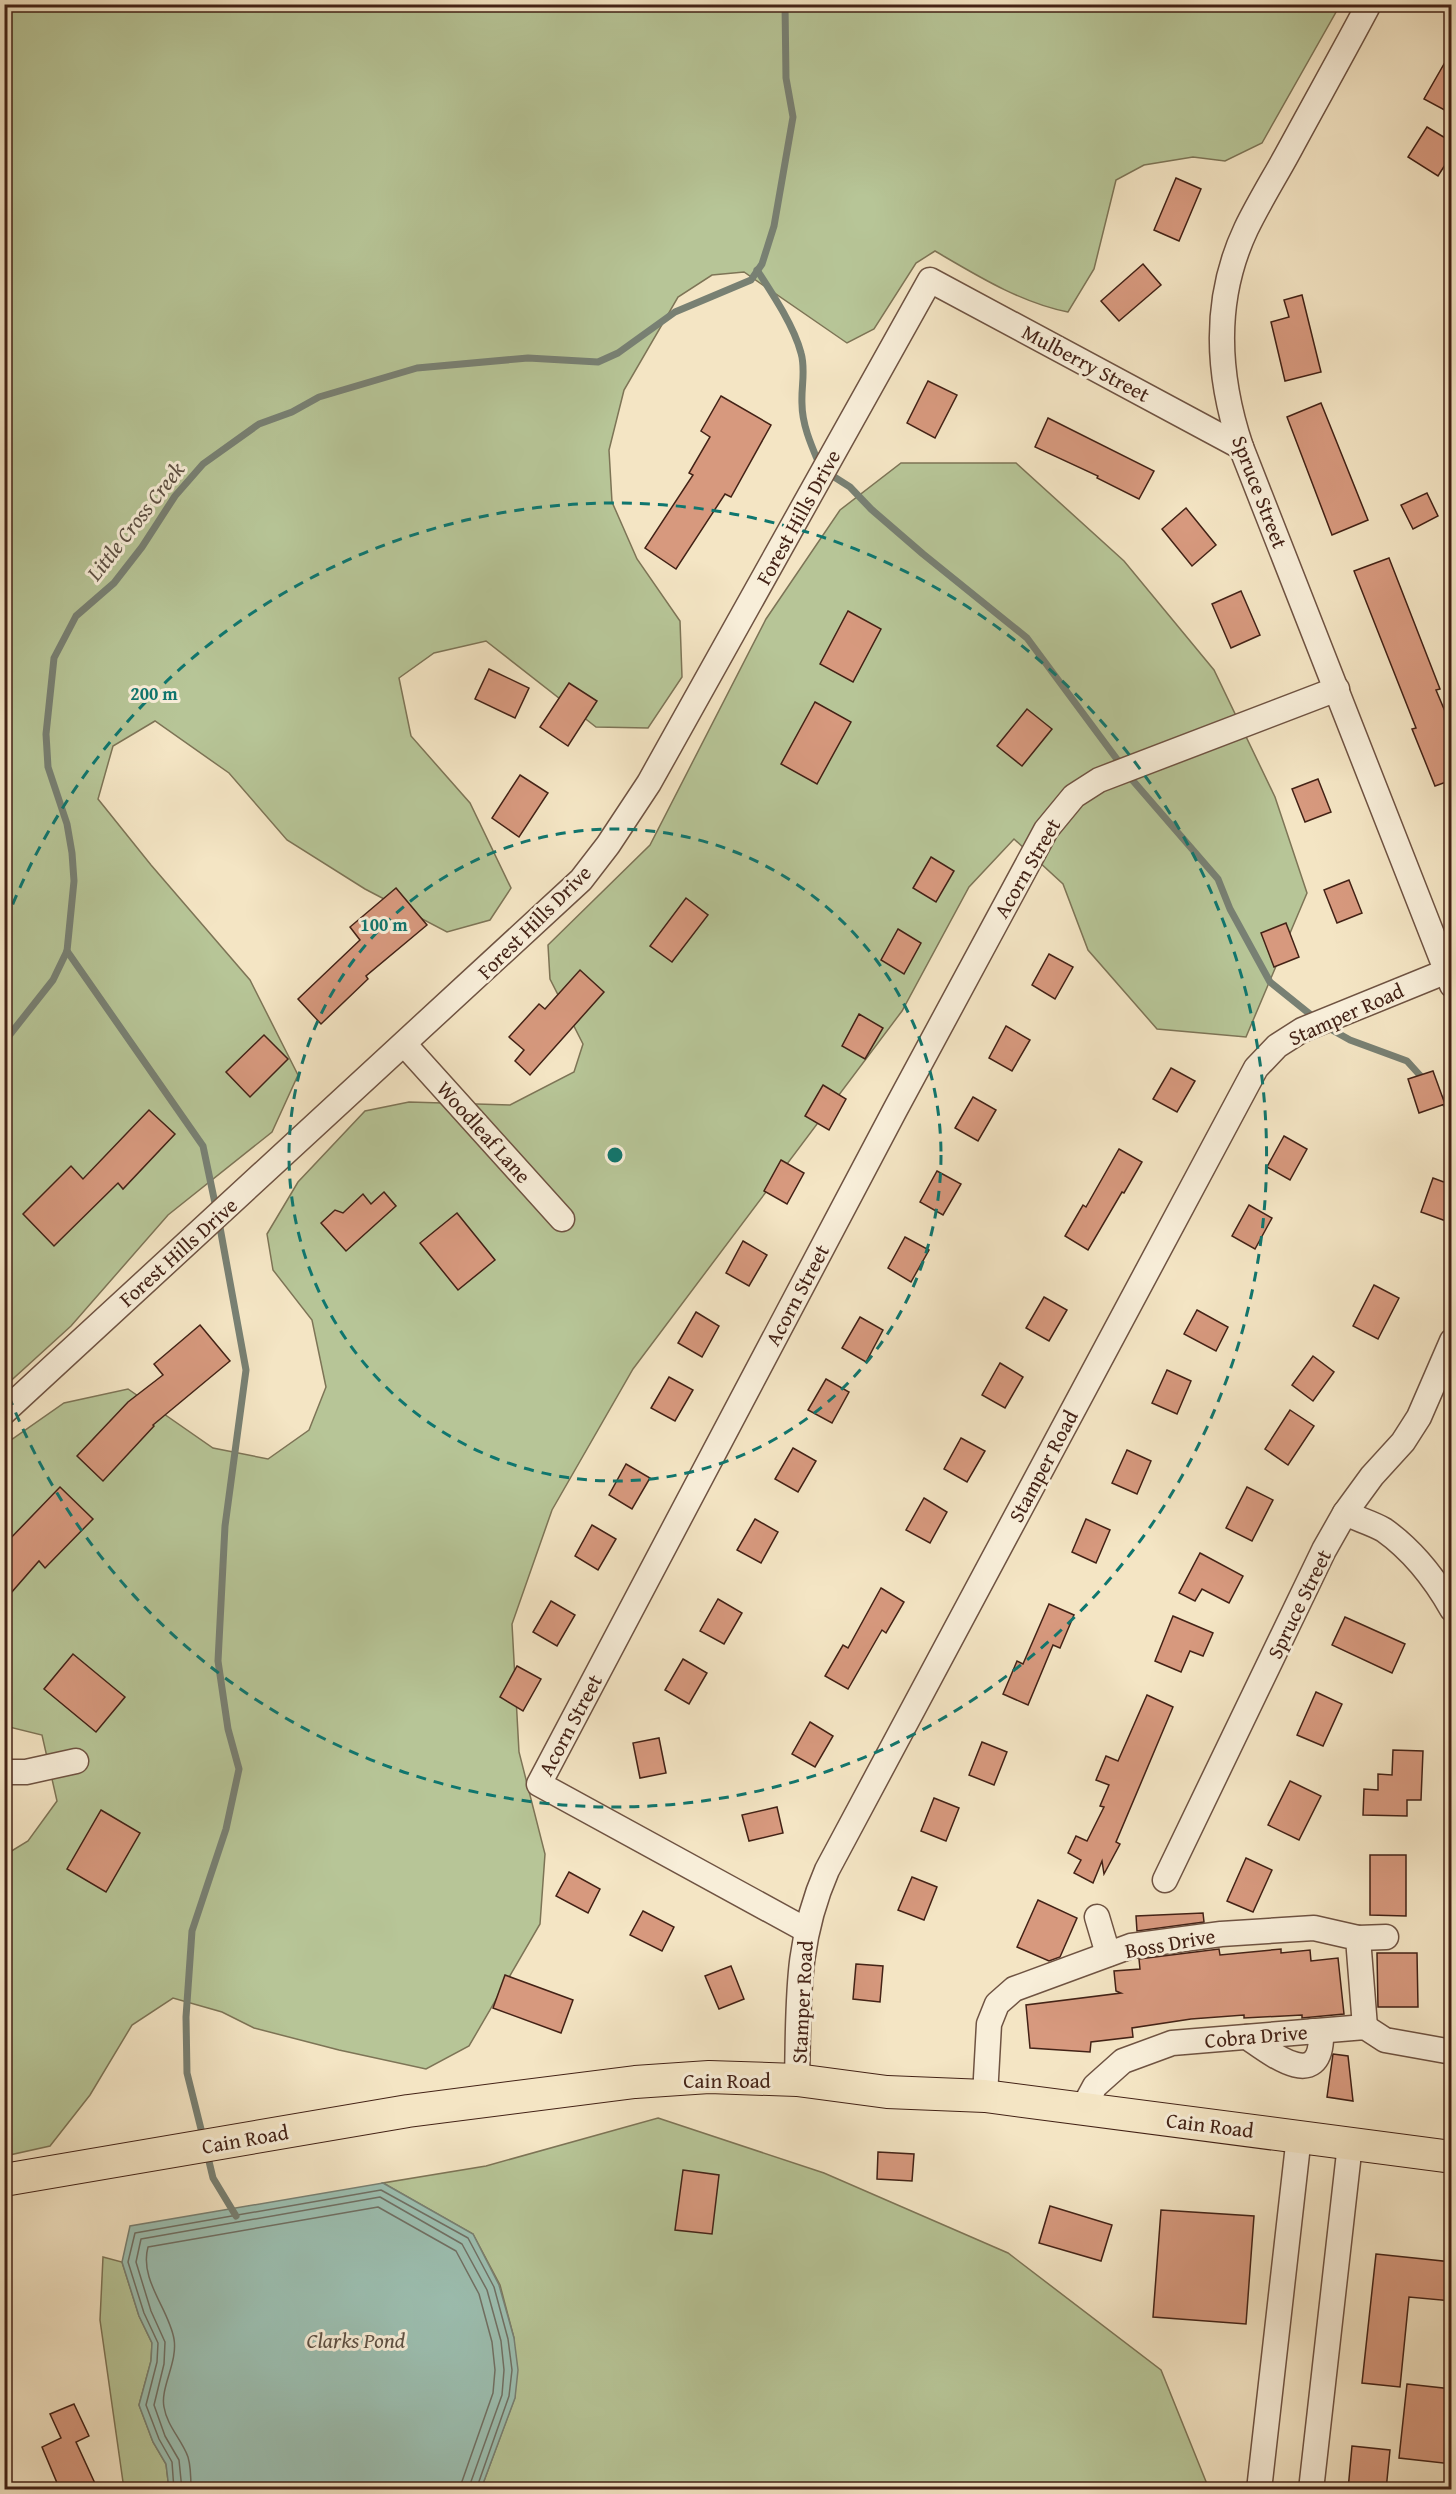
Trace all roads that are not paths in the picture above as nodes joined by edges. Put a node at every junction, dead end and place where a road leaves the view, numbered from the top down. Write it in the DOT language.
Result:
graph roads {
  1 [pos="1369,4"];
  2 [pos="930,280"];
  3 [pos="1241,447"];
  4 [pos="1337,689"];
  5 [pos="1450,975"];
  6 [pos="405,1045"];
  7 [pos="562,1219"];
  8 [pos="1452,1341"];
  9 [pos="4,1412"];
  10 [pos="1345,1513"];
  11 [pos="1452,1609"];
  12 [pos="76,1761"];
  13 [pos="4,1772"];
  14 [pos="1165,1880"];
  15 [pos="1097,1917"];
  16 [pos="806,1930"];
  17 [pos="1386,1937"];
  18 [pos="1358,1938"];
  19 [pos="1108,1954"];
  20 [pos="1365,2027"];
  21 [pos="1313,2031"];
  22 [pos="1247,2037"];
  23 [pos="1452,2052"];
  24 [pos="797,2080"];
  25 [pos="985,2096"];
  26 [pos="1082,2110"];
  27 [pos="1299,2136"];
  28 [pos="1350,2144"];
  29 [pos="1452,2157"];
  30 [pos="4,2180"];
  31 [pos="1259,2490"];
  32 [pos="1311,2490"];
  1 -- 3 [label="street, Spruce Street"];
  2 -- 3 [label="street, Mulberry Street"];
  2 -- 6 [label="street, Forest Hills Drive"];
  3 -- 4 [label="street, Spruce Street"];
  4 -- 5 [label="street, Spruce Street"];
  4 -- 16 [label="street, Acorn Street"];
  5 -- 16 [label="street, Stamper Road"];
  6 -- 7 [label="street, Woodleaf Lane"];
  6 -- 9 [label="street, Forest Hills Drive"];
  8 -- 10 [label="street, Spruce Street"];
  10 -- 11 [label="street"];
  10 -- 14 [label="street, Spruce Street"];
  12 -- 13 [label="street"];
  15 -- 19 [label="street"];
  16 -- 24 [label="street, Stamper Road"];
  17 -- 18 [label="street, Boss Drive"];
  18 -- 19 [label="street, Boss Drive"];
  18 -- 20 [label="street"];
  19 -- 25 [label="street, Boss Drive"];
  20 -- 21 [label="street, Cobra Drive"];
  20 -- 23 [label="street"];
  21 -- 22 [label="street, Cobra Drive"];
  21 -- 22 [label="street"];
  22 -- 26 [label="street, Cobra Drive"];
  24 -- 25 [label="main road, Cain Road"];
  24 -- 30 [label="main road, Cain Road"];
  25 -- 26 [label="main road, Cain Road"];
  26 -- 27 [label="main road, Cain Road"];
  27 -- 28 [label="main road, Cain Road"];
  27 -- 31 [label="street"];
  28 -- 29 [label="main road, Cain Road"];
  28 -- 32 [label="street"];
}
